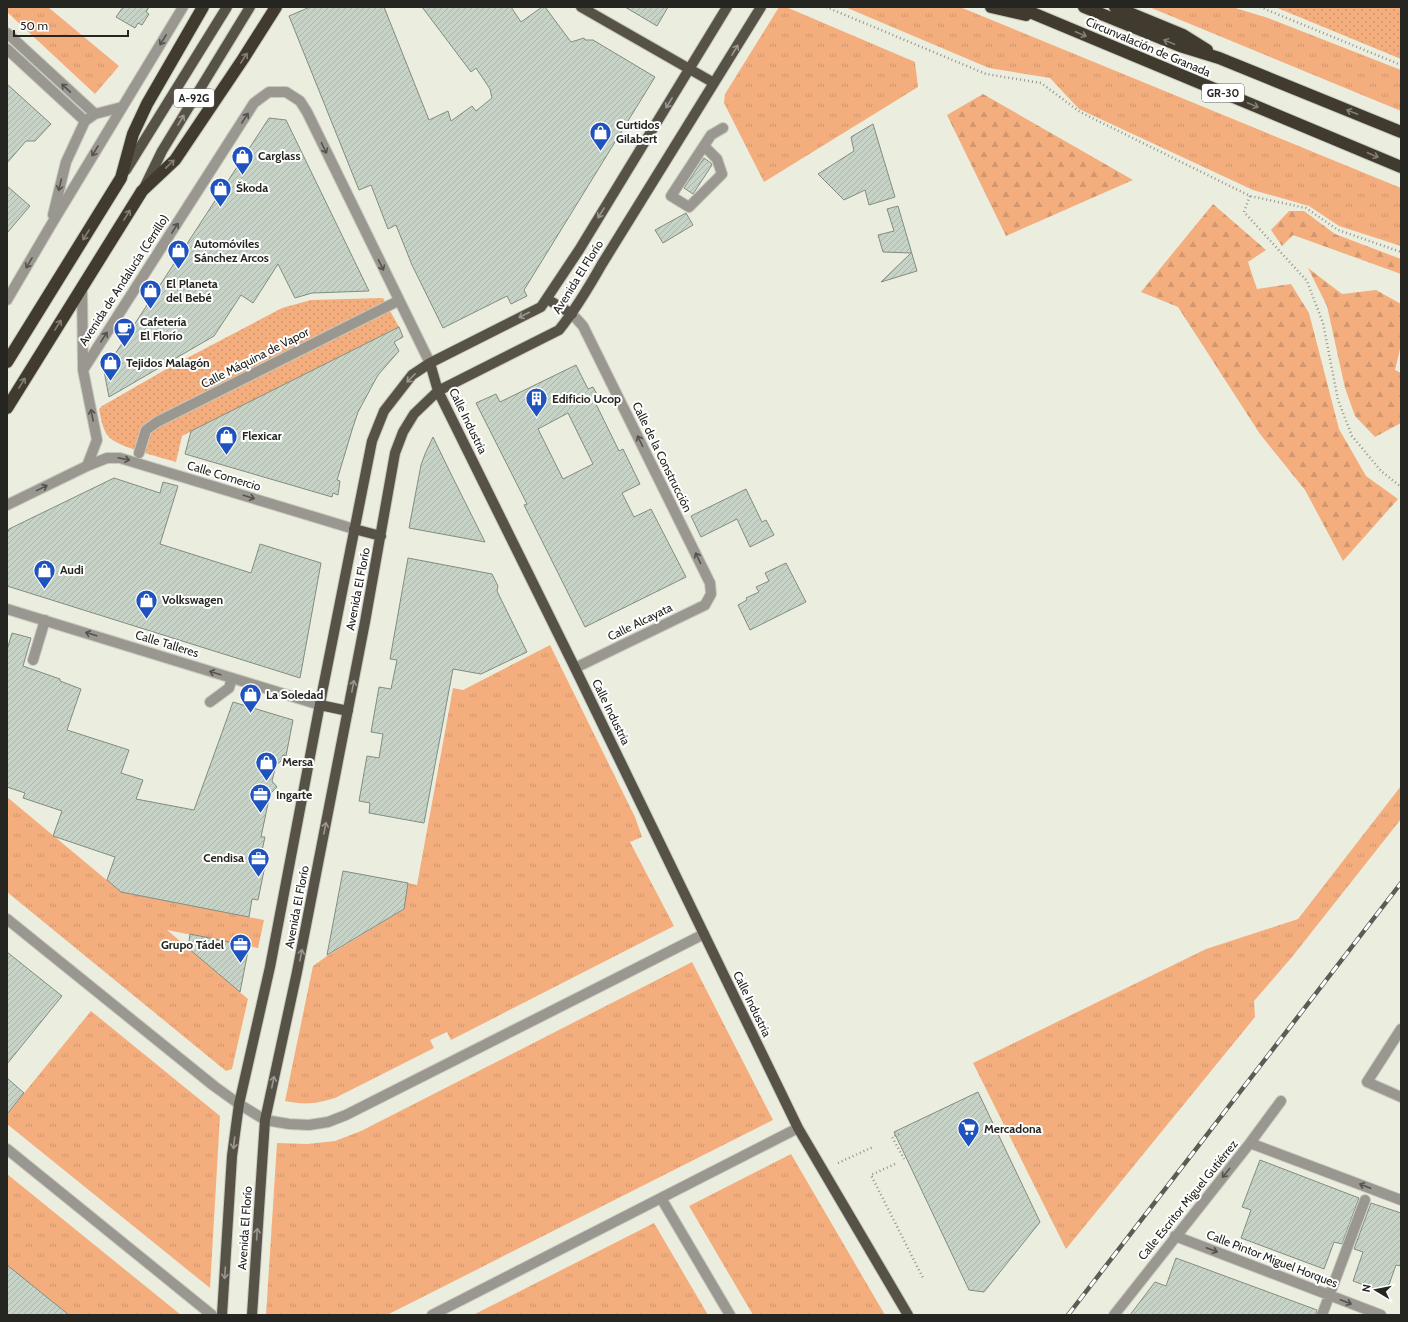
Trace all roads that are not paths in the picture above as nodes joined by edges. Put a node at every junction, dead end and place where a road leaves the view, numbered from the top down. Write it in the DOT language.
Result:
graph roads {
  1 [pos="183,7"];
  2 [pos="203,7"];
  3 [pos="227,7"];
  4 [pos="250,7"];
  5 [pos="276,7"];
  6 [pos="581,7"];
  7 [pos="727,7"];
  8 [pos="761,7"];
  9 [pos="991,7"];
  10 [pos="1018,7"];
  11 [pos="1084,7"];
  12 [pos="1115,7"];
  13 [pos="1045,19"];
  14 [pos="7,33"];
  15 [pos="7,49"];
  16 [pos="1219,58"];
  17 [pos="690,70"];
  18 [pos="714,83"];
  19 [pos="122,107"];
  20 [pos="307,112"];
  21 [pos="95,114"];
  22 [pos="85,121"];
  23 [pos="723,128"];
  24 [pos="1401,132"];
  25 [pos="704,146"];
  26 [pos="1401,167"];
  27 [pos="121,178"];
  28 [pos="142,191"];
  29 [pos="51,225"];
  30 [pos="82,286"];
  31 [pos="8,295"];
  32 [pos="547,299"];
  33 [pos="398,301"];
  34 [pos="572,314"];
  35 [pos="7,362"];
  36 [pos="430,363"];
  37 [pos="83,370"];
  38 [pos="438,392"];
  39 [pos="7,408"];
  40 [pos="139,453"];
  41 [pos="87,466"];
  42 [pos="7,505"];
  43 [pos="354,529"];
  44 [pos="381,536"];
  45 [pos="711,594"];
  46 [pos="7,608"];
  47 [pos="45,620"];
  48 [pos="33,660"];
  49 [pos="575,668"];
  50 [pos="232,678"];
  51 [pos="210,702"];
  52 [pos="320,705"];
  53 [pos="348,711"];
  54 [pos="7,919"];
  55 [pos="704,934"];
  56 [pos="1401,1029"];
  57 [pos="1401,1096"];
  58 [pos="1281,1101"];
  59 [pos="239,1104"];
  60 [pos="265,1120"];
  61 [pos="798,1128"];
  62 [pos="1250,1143"];
  63 [pos="7,1149"];
  64 [pos="661,1198"];
  65 [pos="1365,1200"];
  66 [pos="1401,1200"];
  67 [pos="1175,1236"];
  68 [pos="1330,1295"];
  69 [pos="906,1314"];
  70 [pos="212,1315"];
  71 [pos="222,1315"];
  72 [pos="252,1315"];
  73 [pos="432,1315"];
  74 [pos="730,1315"];
  75 [pos="1114,1315"];
  76 [pos="1322,1315"];
  77 [pos="1381,1315"];
  1 -- 19 [label="street, one-way"];
  2 -- 27 [label="highway"];
  3 -- 27 [label="main road, A-92G"];
  28 -- 4 [label="main road, A-92G, one-way"];
  28 -- 5 [label="highway, one-way"];
  6 -- 17 [label="main road"];
  7 -- 17 [label="main road, Avenida El Florío"];
  18 -- 8 [label="main road, Avenida El Florío, one-way"];
  9 -- 13 [label="highway"];
  10 -- 13 [label="highway, Circunvalación de Granada / GR-30"];
  16 -- 11 [label="highway, Circunvalación de Granada / GR-30, one-way"];
  12 -- 16 [label="highway"];
  13 -- 26 [label="highway, Circunvalación de Granada / GR-30, one-way"];
  21 -- 14 [label="street, one-way"];
  15 -- 22 [label="street"];
  24 -- 16 [label="highway, Circunvalación de Granada / GR-30, one-way"];
  17 -- 18 [label="main road"];
  17 -- 32 [label="main road, Avenida El Florío, one-way"];
  18 -- 34 [label="main road, Avenida El Florío"];
  19 -- 21 [label="street"];
  19 -- 29 [label="street, one-way"];
  20 -- 33 [label="street, Calle Industria, one-way"];
  37 -- 20 [label="street, Avenida de Andalucía (Cerrillo), one-way"];
  21 -- 22 [label="street"];
  22 -- 29 [label="street, one-way"];
  23 -- 25 [label="street"];
  25 -- 25 [label="street"];
  27 -- 35 [label="highway, A-92G, one-way"];
  30 -- 28 [label="highway, A-92G, one-way"];
  29 -- 31 [label="street, one-way"];
  30 -- 37 [label="street"];
  39 -- 30 [label="highway, A-92G, one-way"];
  32 -- 34 [label="main road"];
  32 -- 36 [label="main road, Avenida El Florío, one-way"];
  33 -- 36 [label="street, Calle Industria"];
  33 -- 40 [label="street, Calle Máquina de Vapor"];
  34 -- 38 [label="main road, Avenida El Florío"];
  45 -- 34 [label="street, Calle de la Construcción, one-way"];
  36 -- 38 [label="main road, Calle Industria"];
  36 -- 43 [label="main road, Avenida El Florío, one-way"];
  41 -- 37 [label="street, one-way"];
  38 -- 44 [label="main road, Avenida El Florío"];
  38 -- 49 [label="main road, Calle Industria"];
  42 -- 41 [label="street, one-way"];
  41 -- 43 [label="street, Calle Comercio, one-way"];
  43 -- 44 [label="main road"];
  43 -- 52 [label="main road, Avenida El Florío"];
  53 -- 44 [label="main road, Avenida El Florío, one-way"];
  45 -- 49 [label="street, Calle Alcayata"];
  46 -- 47 [label="street, Calle Talleres"];
  47 -- 48 [label="street"];
  50 -- 47 [label="street, Calle Talleres, one-way"];
  49 -- 55 [label="main road, Calle Industria"];
  50 -- 51 [label="street"];
  50 -- 52 [label="street, Calle Talleres"];
  52 -- 53 [label="main road"];
  52 -- 59 [label="main road, Avenida El Florío"];
  60 -- 53 [label="main road, Avenida El Florío, one-way"];
  54 -- 59 [label="street"];
  55 -- 60 [label="street"];
  55 -- 61 [label="main road, Calle Industria"];
  56 -- 57 [label="street"];
  58 -- 62 [label="street, Calle Escritor Miguel Gutiérrez"];
  59 -- 60 [label="street"];
  59 -- 71 [label="main road, Avenida El Florío, one-way"];
  72 -- 60 [label="main road, Avenida El Florío, one-way"];
  61 -- 64 [label="street"];
  61 -- 69 [label="main road, Calle Industria"];
  66 -- 62 [label="street, one-way"];
  62 -- 67 [label="street, Calle Escritor Miguel Gutiérrez, one-way"];
  63 -- 70 [label="street"];
  64 -- 73 [label="street"];
  64 -- 74 [label="street"];
  65 -- 68 [label="street"];
  67 -- 68 [label="street, Calle Pintor Miguel Horques, one-way"];
  67 -- 75 [label="street, Calle Escritor Miguel Gutiérrez"];
  68 -- 76 [label="street"];
  68 -- 77 [label="street, Calle Pintor Miguel Horques, one-way"];
}
